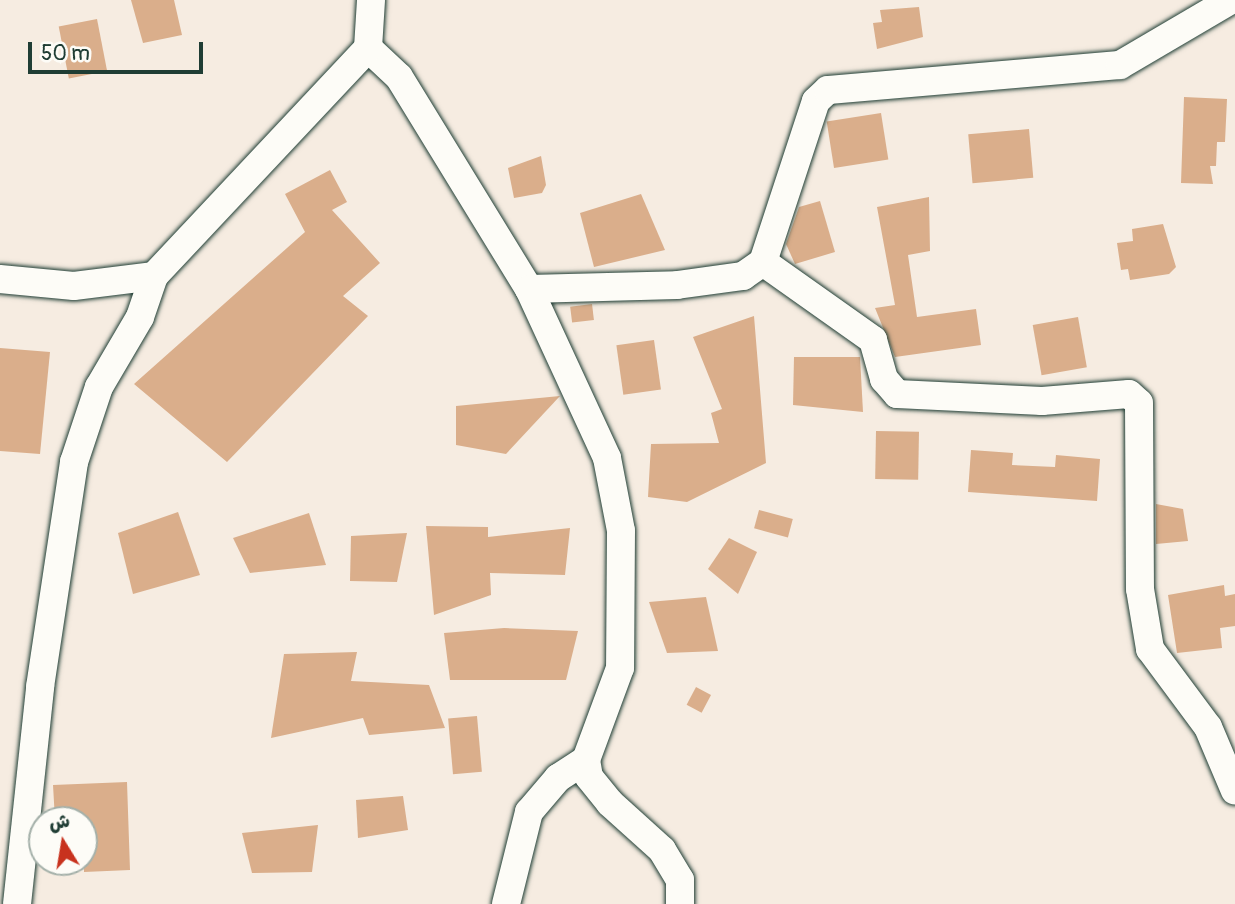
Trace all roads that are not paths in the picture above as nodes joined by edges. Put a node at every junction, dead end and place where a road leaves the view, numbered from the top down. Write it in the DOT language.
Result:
graph roads {
  1 [pos="371,0"];
  2 [pos="1231,0"];
  3 [pos="368,48"];
  4 [pos="763,262"];
  5 [pos="154,276"];
  6 [pos="0,279"];
  7 [pos="528,289"];
  8 [pos="586,760"];
  9 [pos="1235,791"];
  10 [pos="17,904"];
  11 [pos="506,904"];
  12 [pos="680,904"];
  1 -- 3 [label="street"];
  2 -- 4 [label="street"];
  3 -- 5 [label="street"];
  3 -- 7 [label="street"];
  4 -- 7 [label="street"];
  4 -- 9 [label="street"];
  5 -- 6 [label="street"];
  5 -- 10 [label="street"];
  7 -- 8 [label="street"];
  8 -- 11 [label="street"];
  8 -- 12 [label="street"];
}
